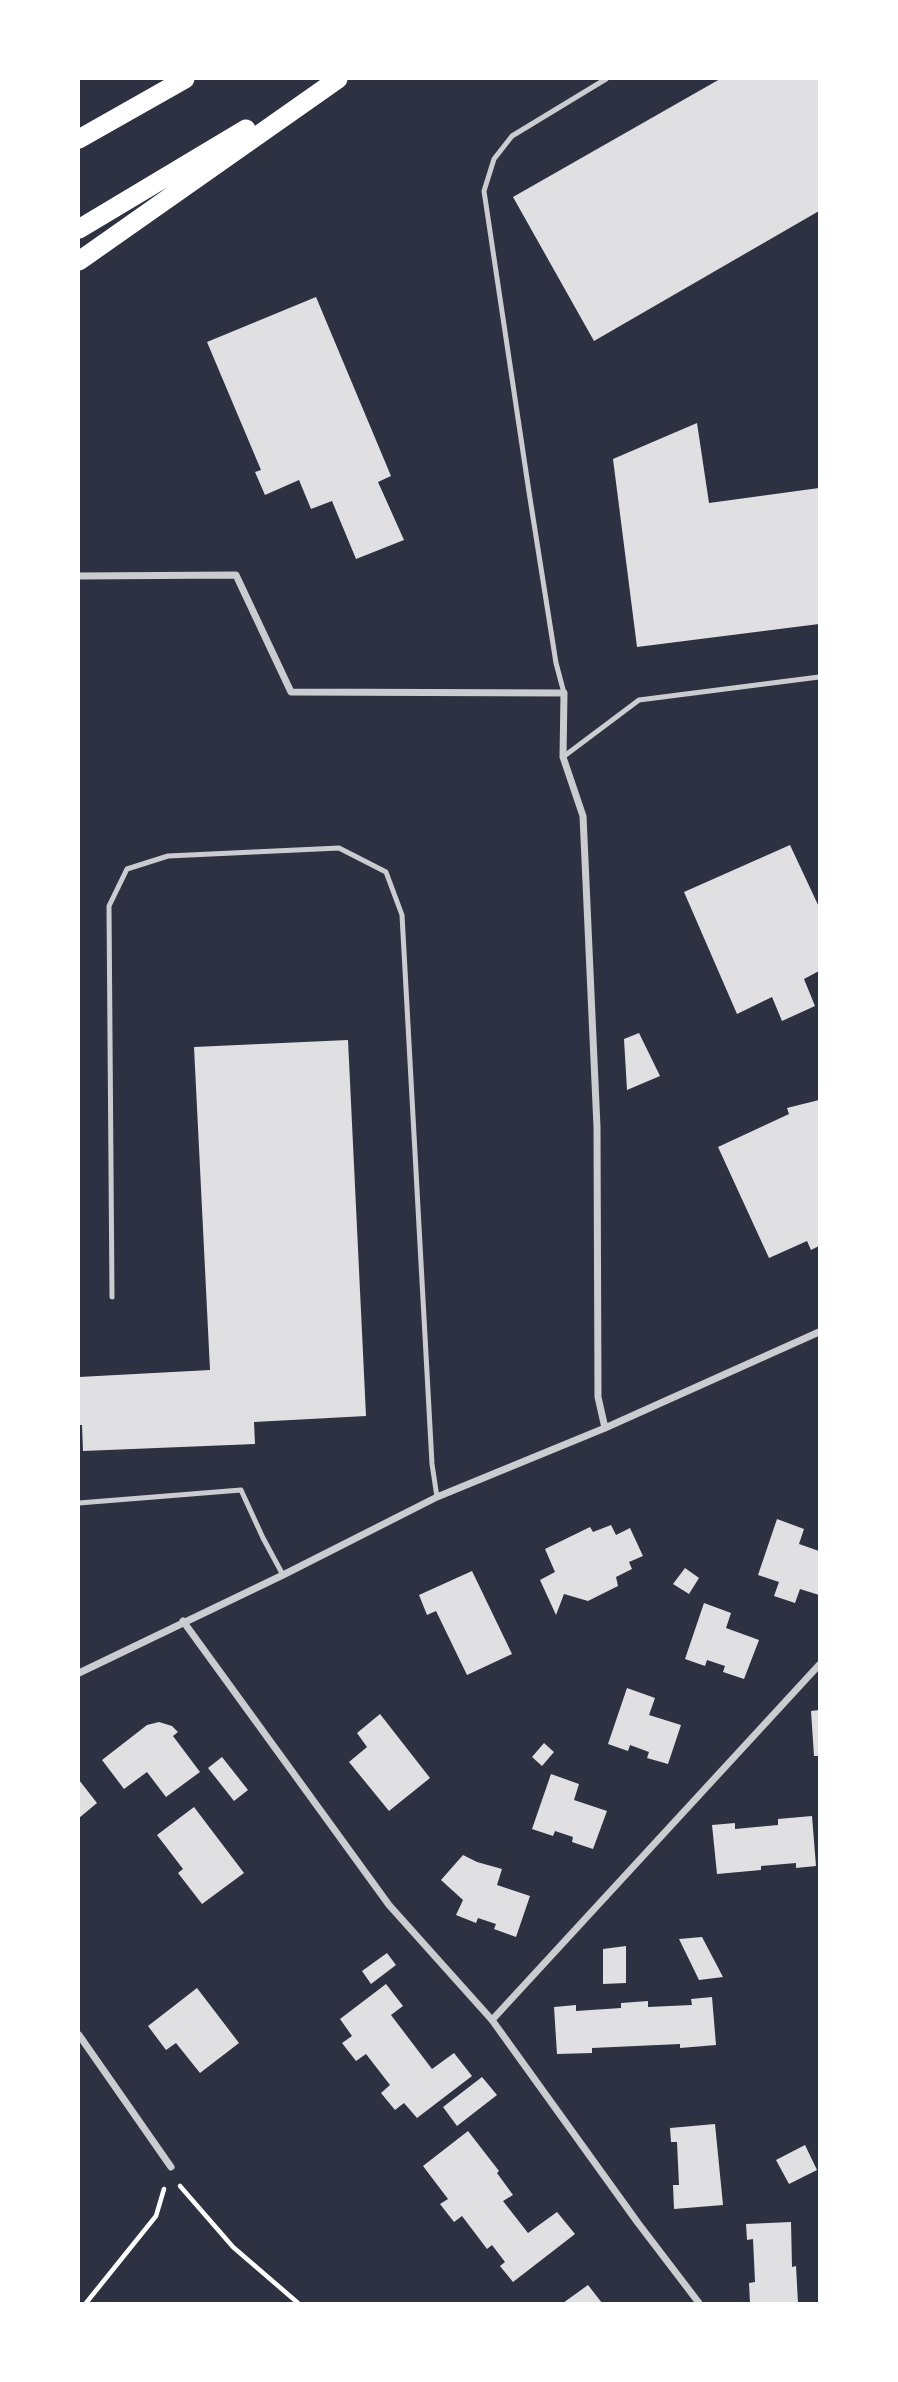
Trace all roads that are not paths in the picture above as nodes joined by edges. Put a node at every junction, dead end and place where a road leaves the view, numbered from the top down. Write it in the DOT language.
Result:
graph roads {
  1 [pos="185,79"];
  2 [pos="331,79"];
  3 [pos="338,79"];
  4 [pos="606,79"];
  5 [pos="79,139"];
  6 [pos="79,229"];
  7 [pos="79,261"];
  8 [pos="79,576"];
  9 [pos="819,677"];
  10 [pos="564,693"];
  11 [pos="563,757"];
  12 [pos="112,1297"];
  13 [pos="819,1332"];
  14 [pos="605,1428"];
  15 [pos="437,1497"];
  16 [pos="79,1503"];
  17 [pos="283,1575"];
  18 [pos="183,1621"];
  19 [pos="819,1665"];
  20 [pos="79,1673"];
  21 [pos="492,2021"];
  22 [pos="79,2035"];
  23 [pos="171,2167"];
  24 [pos="699,2303"];
  1 -- 5 [label="highway"];
  2 -- 6 [label="highway"];
  3 -- 7 [label="highway"];
  4 -- 10 [label="lane"];
  8 -- 10 [label="street"];
  9 -- 11 [label="lane"];
  10 -- 11 [label="street"];
  11 -- 14 [label="street"];
  12 -- 15 [label="lane"];
  13 -- 14 [label="street"];
  14 -- 15 [label="street"];
  15 -- 17 [label="street"];
  16 -- 17 [label="lane"];
  17 -- 18 [label="street"];
  18 -- 20 [label="street"];
  18 -- 21 [label="street"];
  19 -- 21 [label="street"];
  21 -- 24 [label="street"];
  22 -- 23 [label="street"];
}
